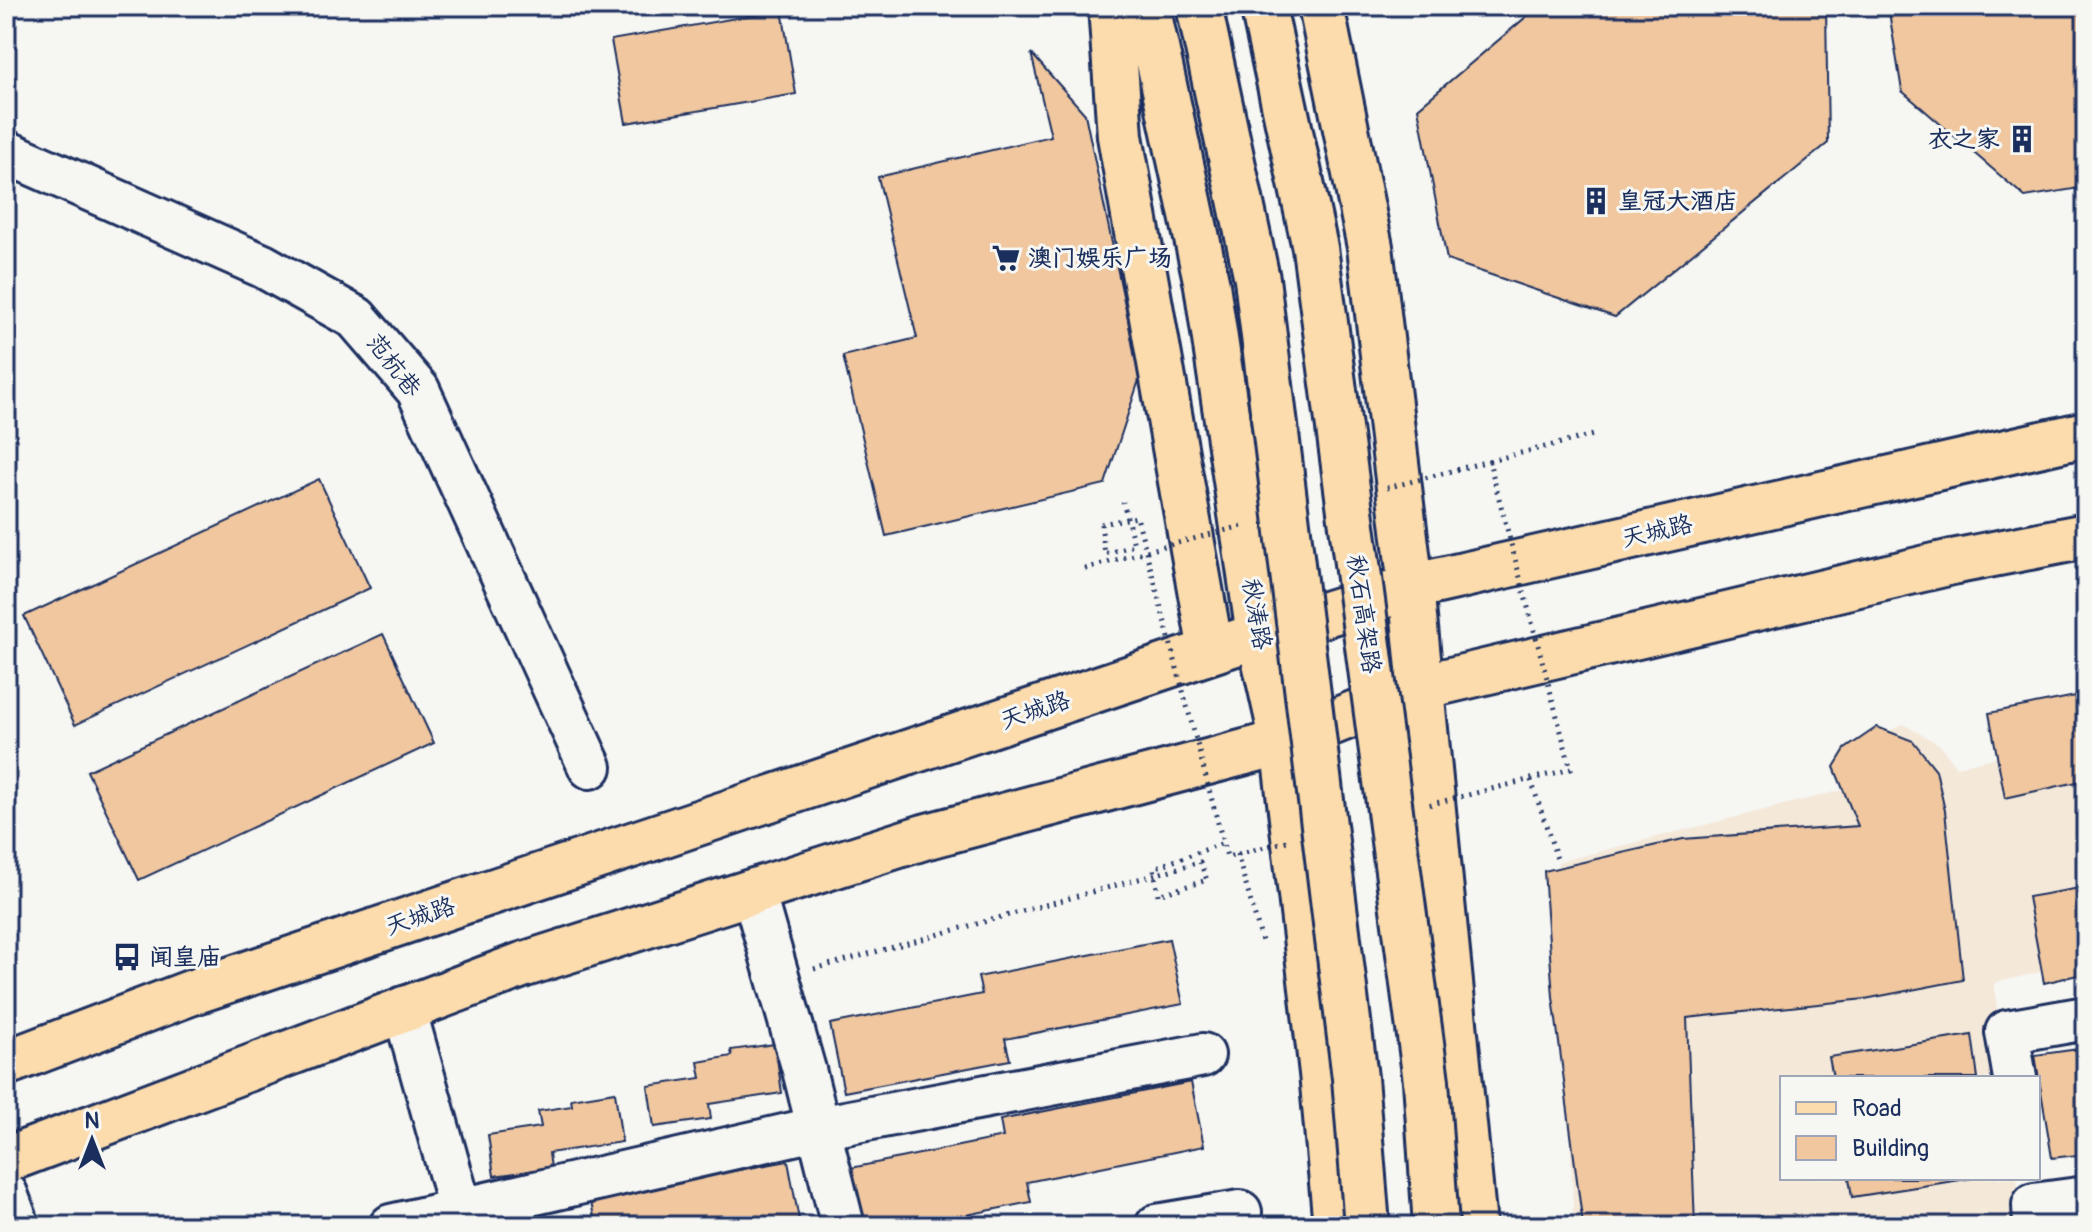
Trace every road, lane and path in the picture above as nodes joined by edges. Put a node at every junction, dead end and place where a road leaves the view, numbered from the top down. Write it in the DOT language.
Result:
graph roads {
  1 [pos="1111,6"];
  2 [pos="1147,6"];
  3 [pos="1199,6"];
  4 [pos="1263,6"];
  5 [pos="1321,6"];
  6 [pos="6,152"];
  7 [pos="1597,434"];
  8 [pos="2086,434"];
  9 [pos="1489,461"];
  10 [pos="1123,502"];
  11 [pos="2086,536"];
  12 [pos="1085,569"];
  13 [pos="1411,587"];
  14 [pos="1259,635"];
  15 [pos="1211,651"];
  16 [pos="1421,687"];
  17 [pos="1283,742"];
  18 [pos="590,767"];
  19 [pos="1531,780"];
  20 [pos="1224,843"];
  21 [pos="1237,854"];
  22 [pos="1558,862"];
  23 [pos="753,891"];
  24 [pos="1263,945"];
  25 [pos="778,979"];
  26 [pos="404,1008"];
  27 [pos="2086,1018"];
  28 [pos="1203,1055"];
  29 [pos="6,1063"];
  30 [pos="2015,1076"];
  31 [pos="819,1128"];
  32 [pos="6,1160"];
  33 [pos="6,1194"];
  34 [pos="2086,1198"];
  35 [pos="2033,1203"];
  36 [pos="1240,1212"];
  37 [pos="463,1217"];
  38 [pos="18,1226"];
  39 [pos="391,1226"];
  40 [pos="843,1226"];
  41 [pos="1157,1226"];
  42 [pos="1336,1226"];
  43 [pos="1367,1226"];
  44 [pos="1436,1226"];
  45 [pos="1474,1226"];
  1 -- 15 [label="main road"];
  2 -- 14 [label="main road, 秋涛路"];
  3 -- 43 [label="main road, bridge"];
  4 -- 44 [label="main road, 秋石高架路, bridge"];
  5 -- 13 [label="main road"];
  6 -- 18 [label="street, 范杭巷"];
  7 -- 9 [label="path"];
  8 -- 13 [label="main road, 天城路"];
  10 -- 12 [label="path, bridge"];
  11 -- 16 [label="main road"];
  13 -- 14 [label="main road, 天城路"];
  13 -- 16 [label="main road"];
  14 -- 15 [label="main road, 天城路"];
  14 -- 17 [label="main road, 秋涛路"];
  15 -- 29 [label="main road, 天城路"];
  16 -- 17 [label="main road"];
  16 -- 45 [label="main road"];
  17 -- 23 [label="main road"];
  17 -- 42 [label="main road, 秋涛路"];
  19 -- 22 [label="path"];
  20 -- 25 [label="path, bridge"];
  21 -- 24 [label="path"];
  23 -- 25 [label="street"];
  23 -- 26 [label="main road"];
  25 -- 31 [label="street"];
  26 -- 32 [label="main road"];
  26 -- 37 [label="street"];
  27 -- 30 [label="street"];
  28 -- 31 [label="street"];
  31 -- 37 [label="street"];
  31 -- 40 [label="street"];
  33 -- 38 [label="street"];
  34 -- 35 [label="street"];
  36 -- 41 [label="street"];
  37 -- 39 [label="street"];
}
